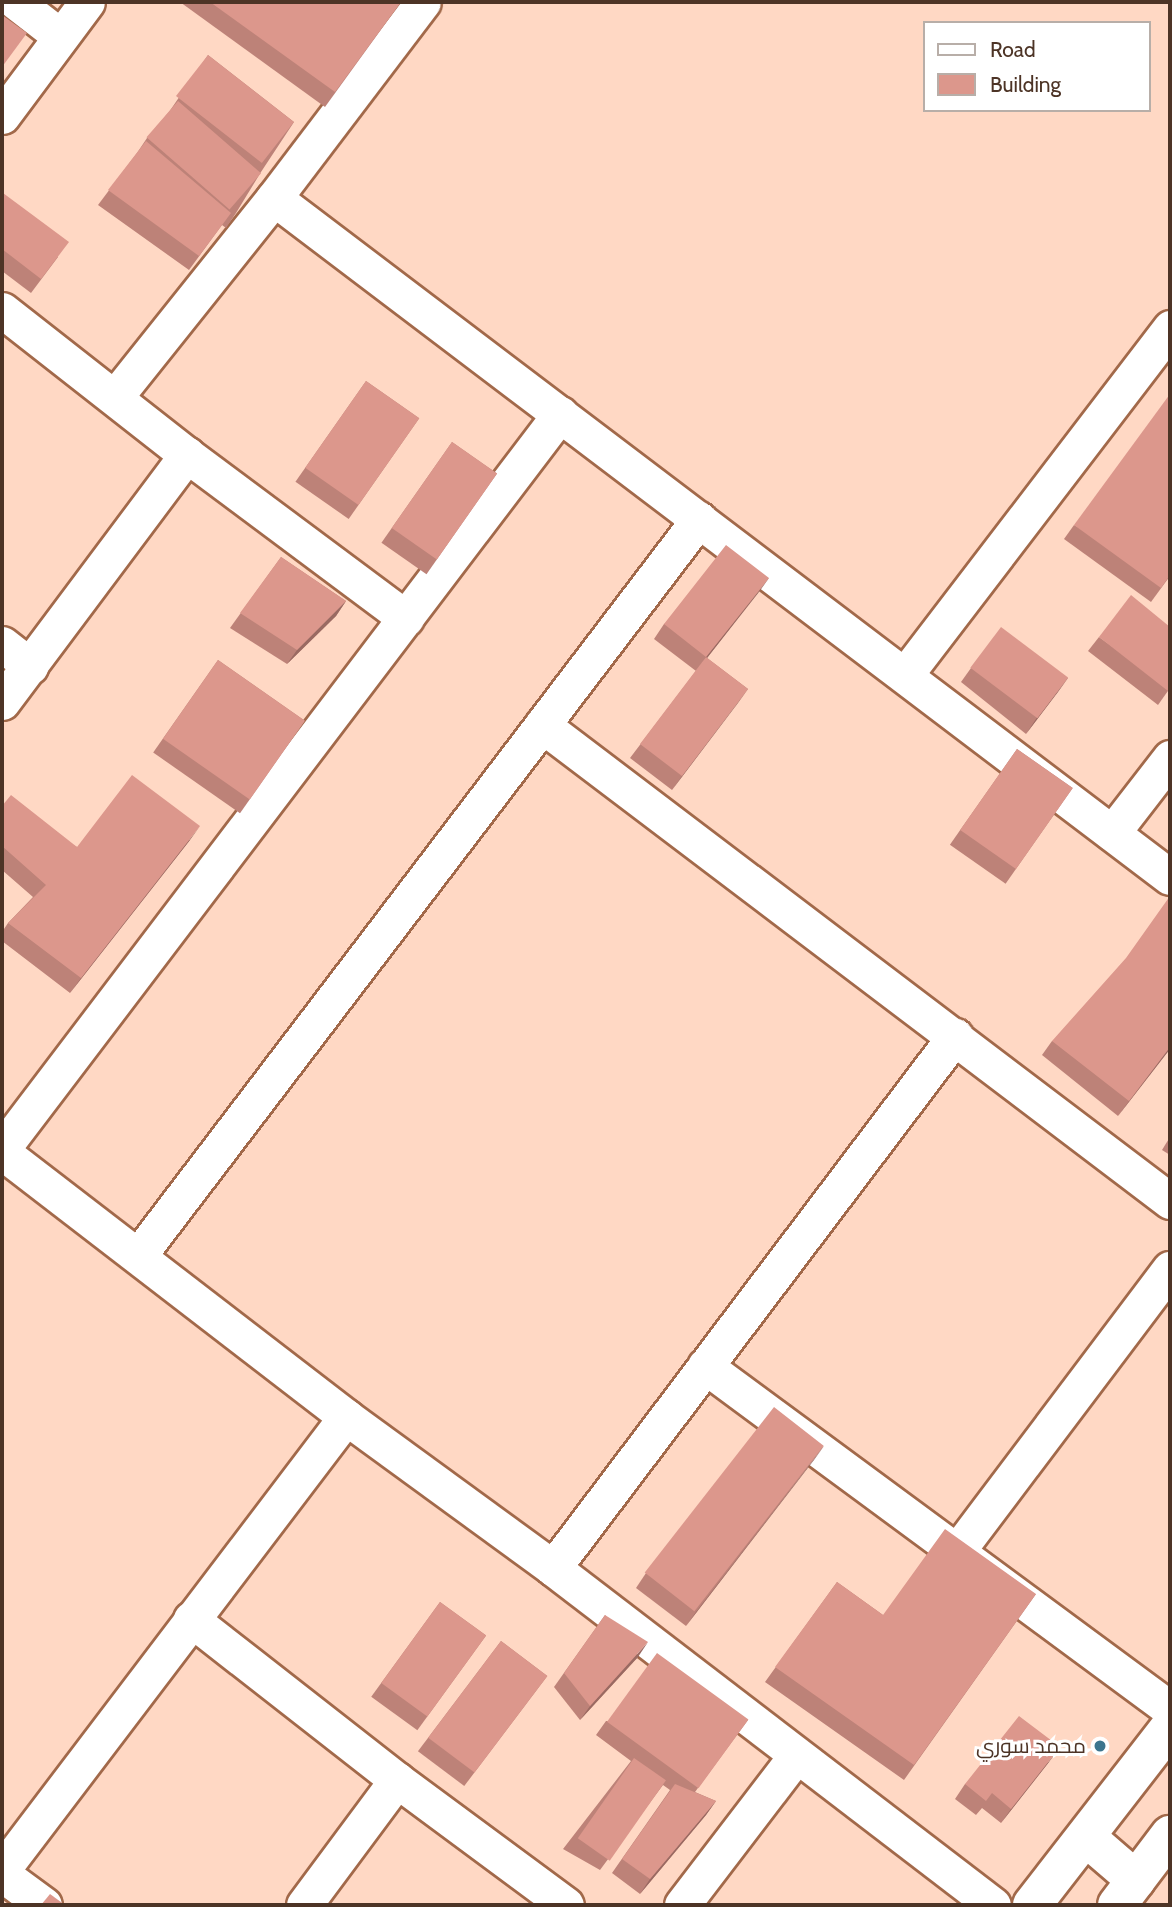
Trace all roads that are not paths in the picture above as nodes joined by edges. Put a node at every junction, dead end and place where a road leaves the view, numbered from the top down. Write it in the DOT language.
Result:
graph roads {
  1 [pos="16,2"];
  2 [pos="87,2"];
  3 [pos="423,2"];
  4 [pos="60,36"];
  5 [pos="2,116"];
  6 [pos="274,198"];
  7 [pos="2,310"];
  8 [pos="1170,328"];
  9 [pos="115,397"];
  10 [pos="560,414"];
  11 [pos="187,455"];
  12 [pos="699,519"];
  13 [pos="405,618"];
  14 [pos="2,644"];
  15 [pos="30,666"];
  16 [pos="905,675"];
  17 [pos="2,702"];
  18 [pos="542,725"];
  19 [pos="1170,758"];
  20 [pos="1112,833"];
  21 [pos="1170,877"];
  22 [pos="955,1036"];
  23 [pos="2,1151"];
  24 [pos="1170,1201"];
  25 [pos="138,1256"];
  26 [pos="1170,1269"];
  27 [pos="705,1366"];
  28 [pos="346,1417"];
  29 [pos="958,1550"];
  30 [pos="553,1568"];
  31 [pos="191,1619"];
  32 [pos="1170,1709"];
  33 [pos="1170,1727"];
  34 [pos="796,1756"];
  35 [pos="397,1780"];
  36 [pos="1170,1835"];
  37 [pos="1086,1837"];
  38 [pos="2,1872"];
  39 [pos="1127,1893"];
  40 [pos="44,1905"];
  41 [pos="304,1905"];
  42 [pos="566,1905"];
  43 [pos="682,1905"];
  44 [pos="993,1905"];
  45 [pos="1032,1905"];
  1 -- 4 [label="street"];
  2 -- 4 [label="street"];
  3 -- 6 [label="street"];
  4 -- 5 [label="street"];
  6 -- 9 [label="street"];
  6 -- 10 [label="street"];
  7 -- 9 [label="street"];
  8 -- 16 [label="street"];
  9 -- 11 [label="street"];
  10 -- 12 [label="street"];
  10 -- 13 [label="street"];
  11 -- 13 [label="street"];
  11 -- 15 [label="street"];
  12 -- 16 [label="street"];
  12 -- 18 [label="street"];
  13 -- 23 [label="street"];
  14 -- 15 [label="street"];
  15 -- 17 [label="street"];
  16 -- 20 [label="street"];
  18 -- 22 [label="street"];
  18 -- 25 [label="street"];
  19 -- 20 [label="street"];
  20 -- 21 [label="street"];
  22 -- 24 [label="street"];
  22 -- 27 [label="street"];
  23 -- 25 [label="street"];
  25 -- 28 [label="street"];
  26 -- 29 [label="street"];
  27 -- 29 [label="street"];
  27 -- 30 [label="street"];
  28 -- 30 [label="street"];
  28 -- 31 [label="street"];
  29 -- 32 [label="street"];
  30 -- 34 [label="street"];
  31 -- 35 [label="street"];
  31 -- 38 [label="street"];
  33 -- 37 [label="street"];
  34 -- 43 [label="street"];
  34 -- 44 [label="street"];
  35 -- 41 [label="street"];
  35 -- 42 [label="street"];
  36 -- 39 [label="street"];
  37 -- 39 [label="street"];
  37 -- 45 [label="street"];
  38 -- 40 [label="street"];
}
